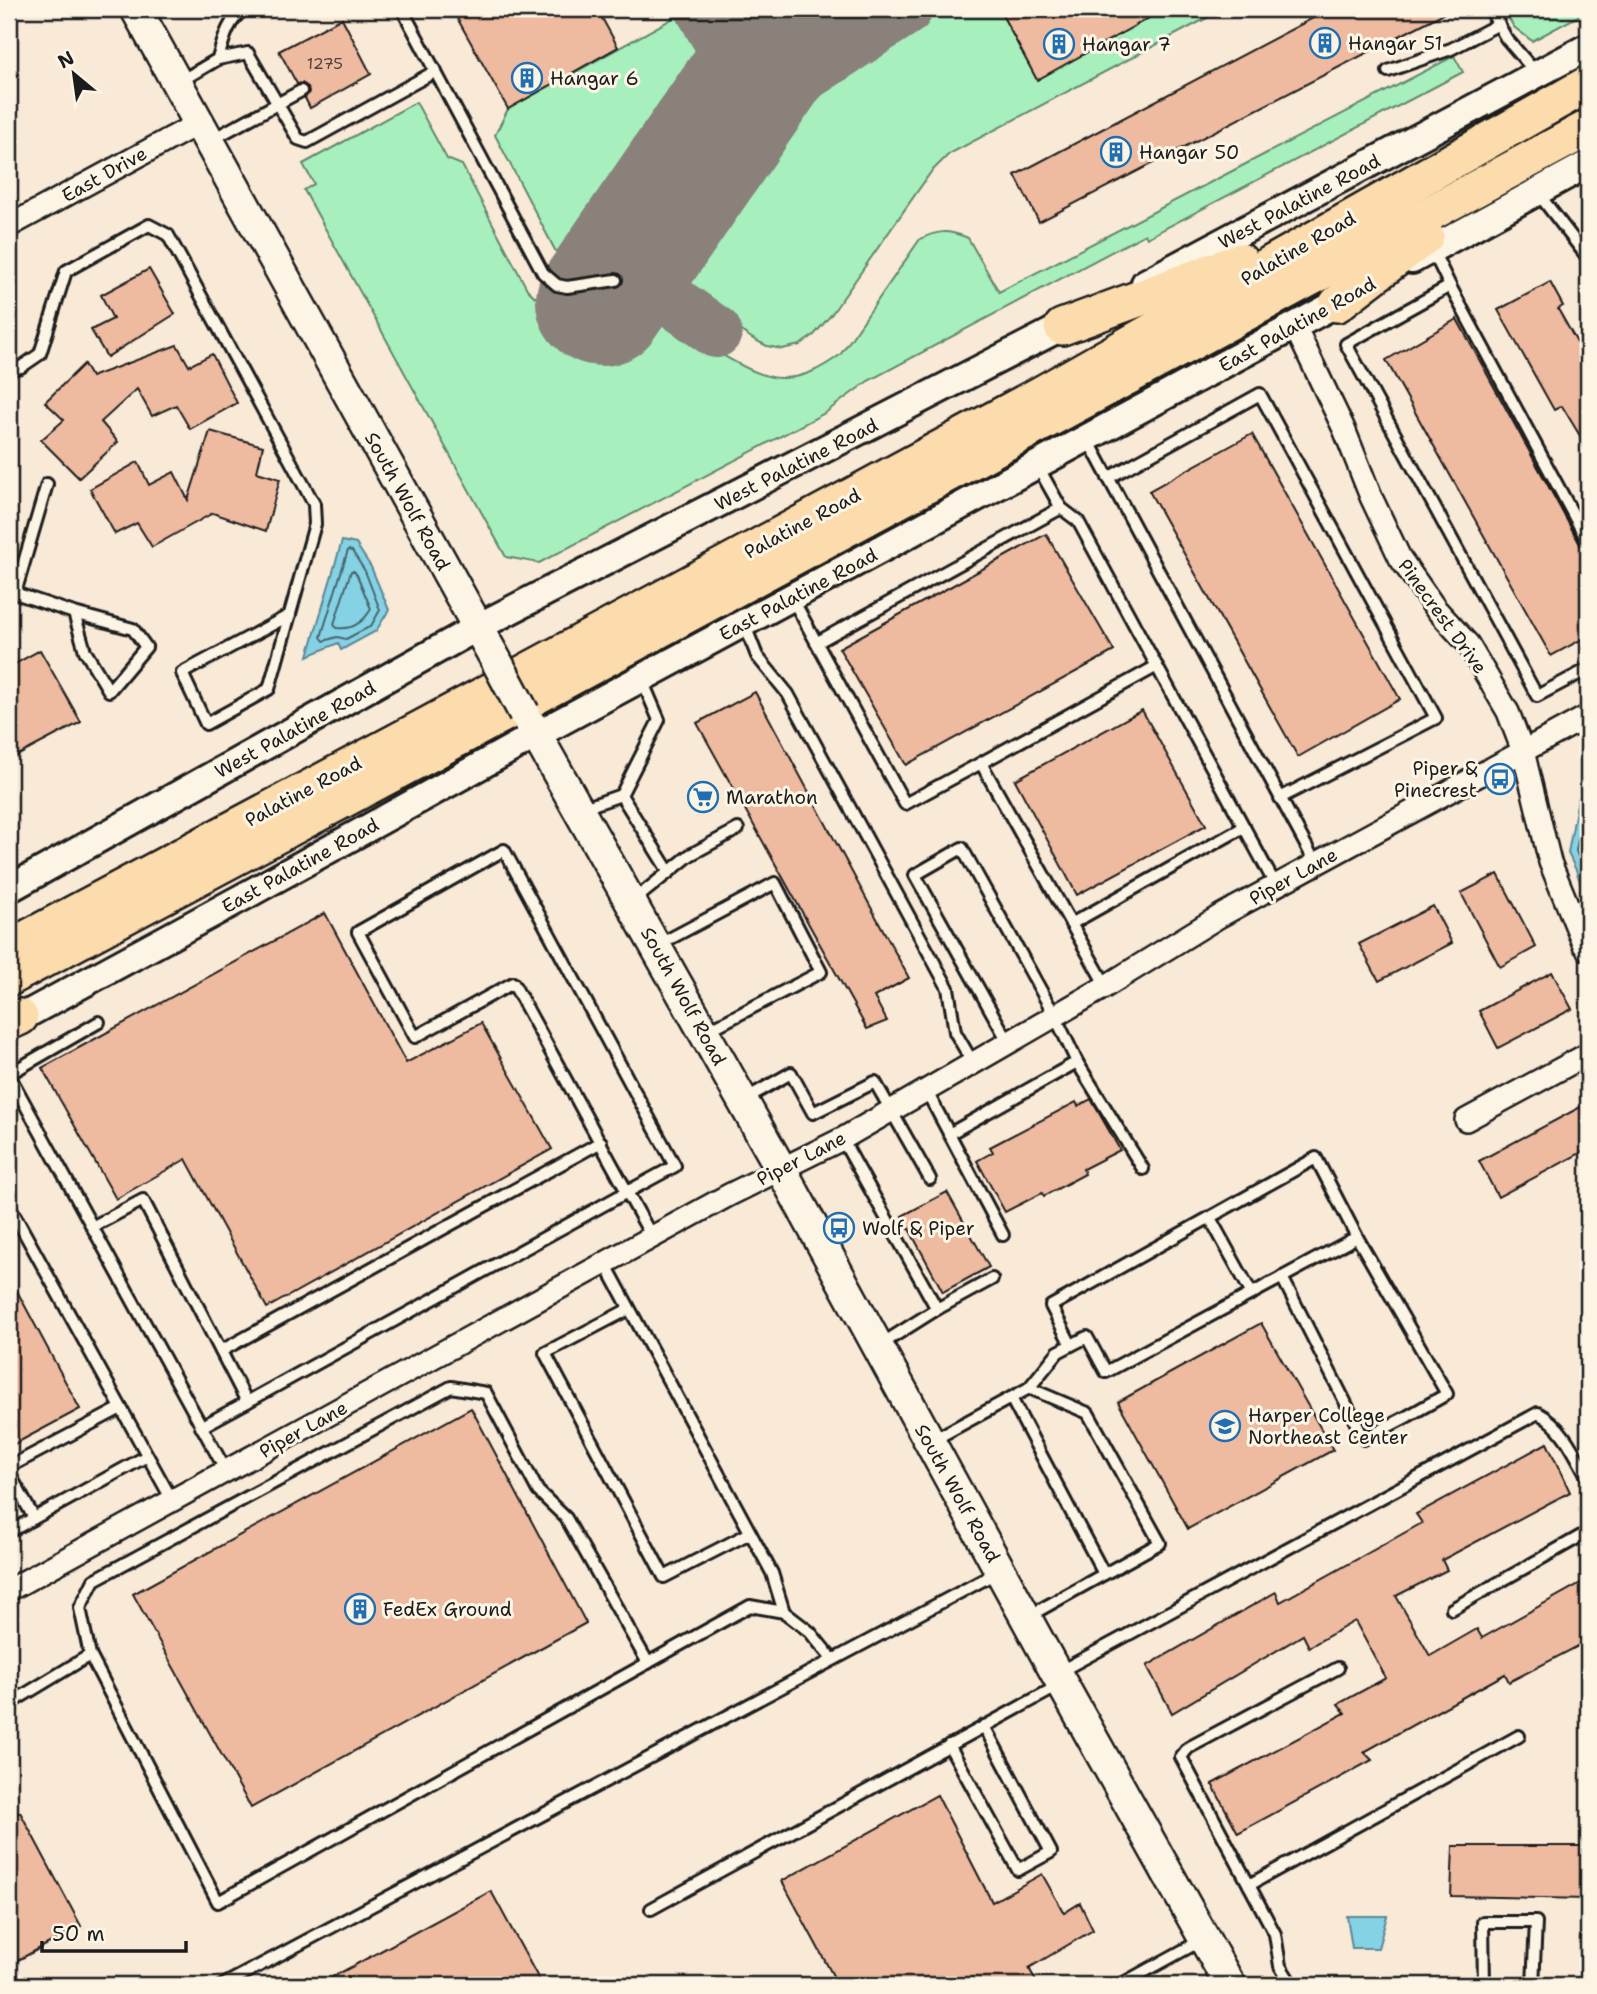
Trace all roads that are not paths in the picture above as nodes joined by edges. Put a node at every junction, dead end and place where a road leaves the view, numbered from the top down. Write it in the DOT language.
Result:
graph roads {
  1 [pos="136,9"];
  2 [pos="402,9"];
  3 [pos="1490,9"];
  4 [pos="240,10"];
  5 [pos="1499,24"];
  6 [pos="1588,47"];
  7 [pos="218,59"];
  8 [pos="436,71"];
  9 [pos="1388,71"];
  10 [pos="1537,74"];
  11 [pos="177,83"];
  12 [pos="1588,84"];
  13 [pos="301,91"];
  14 [pos="277,104"];
  15 [pos="1588,128"];
  16 [pos="204,132"];
  17 [pos="1588,164"];
  18 [pos="1524,181"];
  19 [pos="1339,225"];
  20 [pos="9,226"];
  21 [pos="1432,249"];
  22 [pos="1588,258"];
  23 [pos="616,280"];
  24 [pos="1450,286"];
  25 [pos="1338,304"];
  26 [pos="1062,327"];
  27 [pos="1295,327"];
  28 [pos="9,370"];
  29 [pos="1087,438"];
  30 [pos="1037,465"];
  31 [pos="1108,478"];
  32 [pos="47,484"];
  33 [pos="1061,508"];
  34 [pos="1588,542"];
  35 [pos="12,592"];
  36 [pos="792,597"];
  37 [pos="74,612"];
  38 [pos="290,615"];
  39 [pos="744,623"];
  40 [pos="478,627"];
  41 [pos="816,643"];
  42 [pos="1157,666"];
  43 [pos="1588,669"];
  44 [pos="641,678"];
  45 [pos="1588,716"];
  46 [pos="530,724"];
  47 [pos="1523,751"];
  48 [pos="981,763"];
  49 [pos="621,795"];
  50 [pos="1280,798"];
  51 [pos="579,810"];
  52 [pos="1244,827"];
  53 [pos="738,829"];
  54 [pos="1316,864"];
  55 [pos="669,872"];
  56 [pos="1276,886"];
  57 [pos="9,889"];
  58 [pos="631,903"];
  59 [pos="1071,923"];
  60 [pos="656,946"];
  61 [pos="9,948"];
  62 [pos="1588,950"];
  63 [pos="9,978"];
  64 [pos="1106,986"];
  65 [pos="1055,1016"];
  66 [pos="13,1021"];
  67 [pos="99,1022"];
  68 [pos="704,1032"];
  69 [pos="1009,1043"];
  70 [pos="1588,1054"];
  71 [pos="1077,1062"];
  72 [pos="973,1063"];
  73 [pos="9,1074"];
  74 [pos="926,1090"];
  75 [pos="743,1100"];
  76 [pos="892,1110"];
  77 [pos="1466,1120"];
  78 [pos="949,1134"];
  79 [pos="842,1139"];
  80 [pos="601,1142"];
  81 [pos="781,1169"];
  82 [pos="1143,1169"];
  83 [pos="930,1179"];
  84 [pos="627,1192"];
  85 [pos="9,1205"];
  86 [pos="1210,1218"];
  87 [pos="92,1227"];
  88 [pos="1003,1235"];
  89 [pos="652,1237"];
  90 [pos="1357,1237"];
  91 [pos="605,1263"];
  92 [pos="1282,1277"];
  93 [pos="992,1279"];
  94 [pos="1252,1294"];
  95 [pos="629,1309"];
  96 [pos="937,1309"];
  97 [pos="1071,1345"];
  98 [pos="878,1346"];
  99 [pos="221,1351"];
  100 [pos="1029,1388"];
  101 [pos="1011,1398"];
  102 [pos="247,1402"];
  103 [pos="121,1408"];
  104 [pos="201,1427"];
  105 [pos="930,1442"];
  106 [pos="147,1456"];
  107 [pos="9,1470"];
  108 [pos="226,1471"];
  109 [pos="1588,1478"];
  110 [pos="172,1500"];
  111 [pos="34,1518"];
  112 [pos="9,1532"];
  113 [pos="1588,1532"];
  114 [pos="750,1533"];
  115 [pos="1000,1570"];
  116 [pos="1104,1574"];
  117 [pos="9,1590"];
  118 [pos="1452,1609"];
  119 [pos="784,1612"];
  120 [pos="1026,1617"];
  121 [pos="90,1655"];
  122 [pos="832,1659"];
  123 [pos="648,1663"];
  124 [pos="1338,1668"];
  125 [pos="1059,1678"];
  126 [pos="9,1704"];
  127 [pos="984,1726"];
  128 [pos="1520,1736"];
  129 [pos="949,1745"];
  130 [pos="1249,1885"];
  131 [pos="651,1909"];
  132 [pos="1204,1939"];
  133 [pos="1138,1981"];
  134 [pos="1286,1983"];
  135 [pos="223,1985"];
  136 [pos="1120,1985"];
  137 [pos="1230,1985"];
  138 [pos="1484,1985"];
  139 [pos="1533,1985"];
  1 -- 11 [label="main road, South Wolf Road"];
  2 -- 8 [label="lane"];
  3 -- 5 [label="lane"];
  4 -- 7 [label="lane"];
  5 -- 9 [label="lane"];
  5 -- 10 [label="lane"];
  6 -- 10 [label="street, West Palatine Road"];
  7 -- 11 [label="lane"];
  7 -- 14 [label="lane"];
  8 -- 14 [label="lane"];
  8 -- 23 [label="lane"];
  10 -- 26 [label="street, West Palatine Road"];
  11 -- 16 [label="main road, South Wolf Road"];
  12 -- 19 [label="highway, Palatine Road"];
  13 -- 14 [label="lane"];
  14 -- 16 [label="lane"];
  15 -- 18 [label="highway, Palatine Road"];
  16 -- 20 [label="street, East Drive"];
  16 -- 40 [label="main road, South Wolf Road"];
  17 -- 18 [label="street, East Palatine Road"];
  18 -- 21 [label="street, East Palatine Road"];
  18 -- 22 [label="lane"];
  18 -- 25 [label="highway"];
  18 -- 63 [label="highway, Palatine Road"];
  19 -- 26 [label="highway"];
  19 -- 61 [label="highway, Palatine Road"];
  21 -- 24 [label="lane"];
  21 -- 25 [label="street, East Palatine Road"];
  24 -- 34 [label="lane"];
  24 -- 43 [label="lane"];
  25 -- 27 [label="street, East Palatine Road"];
  26 -- 40 [label="street, West Palatine Road"];
  27 -- 29 [label="street, East Palatine Road"];
  27 -- 47 [label="street, Pinecrest Drive"];
  28 -- 38 [label="lane"];
  29 -- 30 [label="street, East Palatine Road"];
  29 -- 31 [label="lane"];
  30 -- 33 [label="lane"];
  30 -- 36 [label="street, East Palatine Road"];
  31 -- 50 [label="lane"];
  31 -- 50 [label="lane"];
  32 -- 35 [label="lane"];
  33 -- 41 [label="lane"];
  33 -- 42 [label="lane"];
  35 -- 37 [label="lane"];
  36 -- 39 [label="street, East Palatine Road"];
  36 -- 41 [label="lane"];
  37 -- 37 [label="lane"];
  38 -- 38 [label="lane"];
  39 -- 44 [label="street, East Palatine Road"];
  39 -- 72 [label="lane"];
  40 -- 46 [label="main road, South Wolf Road, bridge"];
  40 -- 57 [label="street, West Palatine Road"];
  41 -- 48 [label="lane"];
  42 -- 48 [label="lane"];
  42 -- 52 [label="lane"];
  44 -- 46 [label="street, East Palatine Road"];
  44 -- 49 [label="lane"];
  45 -- 47 [label="street, Piper Lane"];
  46 -- 51 [label="main road, South Wolf Road"];
  46 -- 66 [label="street, East Palatine Road"];
  47 -- 54 [label="street, Piper Lane"];
  47 -- 62 [label="street, Pinecrest Drive"];
  48 -- 59 [label="lane"];
  49 -- 51 [label="lane"];
  49 -- 55 [label="lane"];
  50 -- 54 [label="lane"];
  51 -- 58 [label="main road, South Wolf Road"];
  52 -- 56 [label="lane"];
  52 -- 59 [label="lane"];
  53 -- 55 [label="lane"];
  54 -- 56 [label="street, Piper Lane"];
  55 -- 58 [label="lane"];
  56 -- 64 [label="street, Piper Lane"];
  58 -- 60 [label="main road, South Wolf Road"];
  59 -- 64 [label="lane"];
  60 -- 68 [label="main road, South Wolf Road"];
  60 -- 68 [label="lane"];
  64 -- 65 [label="street, Piper Lane"];
  65 -- 69 [label="street, Piper Lane"];
  65 -- 69 [label="lane"];
  65 -- 71 [label="lane"];
  67 -- 73 [label="lane"];
  68 -- 75 [label="main road, South Wolf Road"];
  69 -- 72 [label="street, Piper Lane"];
  70 -- 77 [label="street"];
  71 -- 78 [label="lane"];
  71 -- 82 [label="lane"];
  72 -- 74 [label="street, Piper Lane"];
  73 -- 87 [label="lane"];
  74 -- 76 [label="street, Piper Lane"];
  74 -- 78 [label="lane"];
  75 -- 76 [label="lane"];
  75 -- 81 [label="main road, South Wolf Road"];
  76 -- 79 [label="street, Piper Lane"];
  76 -- 83 [label="lane"];
  78 -- 88 [label="lane"];
  79 -- 81 [label="street, Piper Lane"];
  79 -- 96 [label="lane"];
  80 -- 84 [label="lane"];
  80 -- 84 [label="lane"];
  80 -- 99 [label="lane"];
  81 -- 89 [label="street, Piper Lane"];
  81 -- 98 [label="main road, South Wolf Road"];
  84 -- 89 [label="lane"];
  84 -- 102 [label="lane"];
  85 -- 103 [label="lane"];
  86 -- 90 [label="lane"];
  86 -- 94 [label="lane"];
  86 -- 97 [label="lane"];
  87 -- 99 [label="lane"];
  87 -- 104 [label="lane"];
  89 -- 91 [label="street, Piper Lane"];
  90 -- 92 [label="lane"];
  90 -- 92 [label="lane"];
  91 -- 95 [label="lane"];
  91 -- 108 [label="street, Piper Lane"];
  92 -- 94 [label="lane"];
  93 -- 96 [label="lane"];
  94 -- 97 [label="lane"];
  95 -- 114 [label="lane"];
  95 -- 114 [label="lane"];
  96 -- 98 [label="lane"];
  97 -- 100 [label="lane"];
  98 -- 105 [label="main road, South Wolf Road"];
  99 -- 102 [label="lane"];
  100 -- 101 [label="lane"];
  100 -- 116 [label="lane"];
  101 -- 105 [label="lane"];
  101 -- 116 [label="lane"];
  102 -- 104 [label="lane"];
  103 -- 106 [label="lane"];
  103 -- 107 [label="lane"];
  104 -- 108 [label="lane"];
  105 -- 115 [label="main road, South Wolf Road"];
  106 -- 110 [label="lane"];
  106 -- 111 [label="lane"];
  107 -- 111 [label="lane"];
  108 -- 110 [label="street, Piper Lane"];
  109 -- 125 [label="lane"];
  110 -- 117 [label="street, Piper Lane"];
  111 -- 112 [label="lane"];
  113 -- 118 [label="lane"];
  114 -- 119 [label="lane"];
  115 -- 120 [label="main road, South Wolf Road"];
  115 -- 122 [label="lane"];
  116 -- 120 [label="lane"];
  119 -- 122 [label="lane"];
  119 -- 123 [label="lane"];
  120 -- 125 [label="main road, South Wolf Road"];
  121 -- 123 [label="lane"];
  121 -- 123 [label="lane"];
  121 -- 126 [label="lane"];
  122 -- 135 [label="lane"];
  124 -- 130 [label="lane"];
  125 -- 127 [label="lane"];
  125 -- 132 [label="main road, South Wolf Road"];
  127 -- 129 [label="lane"];
  127 -- 129 [label="lane"];
  128 -- 130 [label="lane"];
  129 -- 131 [label="lane"];
  130 -- 134 [label="lane"];
  132 -- 133 [label="lane"];
  132 -- 137 [label="main road, South Wolf Road"];
  133 -- 136 [label="lane"];
  138 -- 139 [label="lane"];
}
